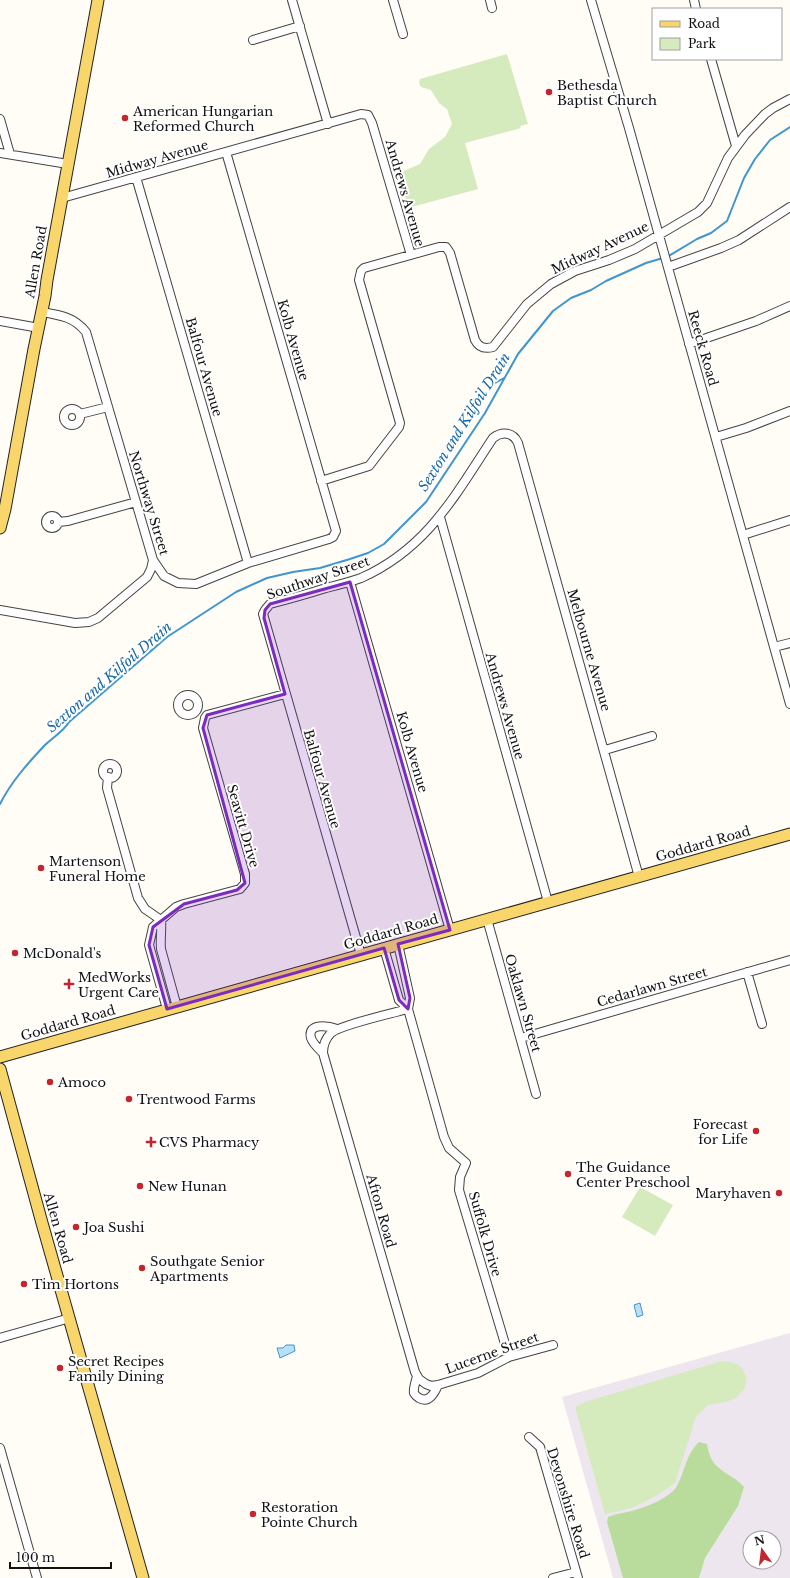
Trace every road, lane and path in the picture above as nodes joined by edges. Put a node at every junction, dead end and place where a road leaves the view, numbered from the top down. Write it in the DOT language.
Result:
graph roads {
  1 [pos="98,0"];
  2 [pos="292,0"];
  3 [pos="393,0"];
  4 [pos="590,0"];
  5 [pos="300,26"];
  6 [pos="403,34"];
  7 [pos="253,40"];
  8 [pos="711,60"];
  9 [pos="790,99"];
  10 [pos="0,119"];
  11 [pos="328,124"];
  12 [pos="736,146"];
  13 [pos="226,152"];
  14 [pos="0,153"];
  15 [pos="10,154"];
  16 [pos="68,164"];
  17 [pos="136,177"];
  18 [pos="62,198"];
  19 [pos="790,207"];
  20 [pos="658,235"];
  21 [pos="411,255"];
  22 [pos="667,265"];
  23 [pos="790,306"];
  24 [pos="42,312"];
  25 [pos="0,321"];
  26 [pos="38,328"];
  27 [pos="689,344"];
  28 [pos="108,407"];
  29 [pos="790,411"];
  30 [pos="80,414"];
  31 [pos="509,434"];
  32 [pos="716,437"];
  33 [pos="321,481"];
  34 [pos="136,502"];
  35 [pos="440,517"];
  36 [pos="790,520"];
  37 [pos="58,522"];
  38 [pos="0,528"];
  39 [pos="334,535"];
  40 [pos="743,535"];
  41 [pos="153,560"];
  42 [pos="248,563"];
  43 [pos="350,582"];
  44 [pos="0,610"];
  45 [pos="265,610"];
  46 [pos="790,643"];
  47 [pos="774,647"];
  48 [pos="285,694"];
  49 [pos="790,704"];
  50 [pos="196,711"];
  51 [pos="205,718"];
  52 [pos="652,736"];
  53 [pos="605,750"];
  54 [pos="108,778"];
  55 [pos="790,834"];
  56 [pos="639,877"];
  57 [pos="548,902"];
  58 [pos="161,920"];
  59 [pos="487,920"];
  60 [pos="450,930"];
  61 [pos="398,944"];
  62 [pos="384,948"];
  63 [pos="361,955"];
  64 [pos="790,960"];
  65 [pos="747,972"];
  66 [pos="172,1008"];
  67 [pos="408,1009"];
  68 [pos="762,1024"];
  69 [pos="337,1029"];
  70 [pos="521,1038"];
  71 [pos="323,1053"];
  72 [pos="0,1056"];
  73 [pos="0,1069"];
  74 [pos="536,1094"];
  75 [pos="70,1318"];
  76 [pos="0,1338"];
  77 [pos="553,1345"];
  78 [pos="509,1357"];
  79 [pos="417,1376"];
  80 [pos="438,1385"];
  81 [pos="420,1399"];
  82 [pos="529,1437"];
  83 [pos="0,1448"];
  84 [pos="577,1575"];
  85 [pos="37,1578"];
  86 [pos="143,1578"];
  87 [pos="553,1578"];
  1 -- 16 [label="main road, Allen Road"];
  2 -- 5 [label="street"];
  3 -- 6 [label="street"];
  4 -- 20 [label="street, Reeck Road"];
  5 -- 7 [label="street"];
  5 -- 11 [label="street"];
  8 -- 12 [label="street"];
  9 -- 12 [label="street, Midway Avenue"];
  10 -- 15 [label="street"];
  11 -- 13 [label="street, Midway Avenue"];
  11 -- 21 [label="street, Andrews Avenue"];
  12 -- 20 [label="street, Midway Avenue"];
  13 -- 17 [label="street, Midway Avenue"];
  13 -- 33 [label="street, Kolb Avenue"];
  14 -- 15 [label="street"];
  15 -- 16 [label="street"];
  16 -- 18 [label="main road, Allen Road"];
  17 -- 18 [label="street, Midway Avenue"];
  17 -- 42 [label="street, Balfour Avenue"];
  18 -- 24 [label="main road, Allen Road"];
  19 -- 22 [label="street"];
  20 -- 21 [label="street, Midway Avenue"];
  20 -- 22 [label="street, Reeck Road"];
  21 -- 33 [label="street, Andrews Avenue"];
  22 -- 27 [label="street, Reeck Road"];
  23 -- 27 [label="street"];
  24 -- 26 [label="main road, Allen Road"];
  24 -- 28 [label="street, Northway Street"];
  25 -- 26 [label="street"];
  26 -- 38 [label="main road, Allen Road"];
  27 -- 32 [label="street, Reeck Road"];
  28 -- 30 [label="street"];
  28 -- 34 [label="street, Northway Street"];
  29 -- 32 [label="street"];
  31 -- 35 [label="street, Southway Street"];
  31 -- 53 [label="street, Melbourne Avenue"];
  32 -- 40 [label="street, Reeck Road"];
  33 -- 39 [label="street, Kolb Avenue"];
  34 -- 37 [label="street"];
  34 -- 41 [label="street, Northway Street"];
  35 -- 43 [label="street, Southway Street"];
  35 -- 57 [label="street, Andrews Avenue"];
  36 -- 40 [label="street"];
  39 -- 42 [label="street, Northway Street"];
  40 -- 47 [label="street, Reeck Road"];
  41 -- 42 [label="street, Northway Street"];
  41 -- 44 [label="street"];
  43 -- 45 [label="street, Southway Street"];
  43 -- 60 [label="street, Kolb Avenue"];
  45 -- 48 [label="street, Balfour Avenue"];
  46 -- 47 [label="street"];
  47 -- 49 [label="street, Reeck Road"];
  48 -- 51 [label="street"];
  48 -- 63 [label="street, Balfour Avenue"];
  50 -- 51 [label="street"];
  51 -- 58 [label="street, Seavitt Drive"];
  52 -- 53 [label="street"];
  53 -- 56 [label="street, Melbourne Avenue"];
  54 -- 58 [label="street"];
  55 -- 56 [label="main road, Goddard Road"];
  56 -- 57 [label="main road, Goddard Road"];
  57 -- 59 [label="main road, Goddard Road"];
  58 -- 66 [label="street"];
  59 -- 60 [label="main road, Goddard Road"];
  59 -- 70 [label="street, Oaklawn Street"];
  60 -- 61 [label="main road, Goddard Road"];
  61 -- 62 [label="main road, Goddard Road"];
  61 -- 67 [label="street, Suffolk Drive"];
  62 -- 63 [label="main road, Goddard Road"];
  62 -- 67 [label="street, Suffolk Drive"];
  63 -- 66 [label="main road, Goddard Road"];
  64 -- 65 [label="street, Cedarlawn Street"];
  65 -- 68 [label="street"];
  65 -- 70 [label="street, Cedarlawn Street"];
  66 -- 72 [label="main road, Goddard Road"];
  67 -- 69 [label="street"];
  67 -- 78 [label="street, Suffolk Drive"];
  69 -- 71 [label="street, Afton Road"];
  69 -- 71 [label="street, Afton Road"];
  70 -- 74 [label="street, Oaklawn Street"];
  71 -- 79 [label="street, Afton Road"];
  73 -- 75 [label="main road, Allen Road"];
  75 -- 76 [label="street"];
  75 -- 86 [label="main road, Allen Road"];
  77 -- 78 [label="street, Lucerne Street"];
  78 -- 80 [label="street, Lucerne Street"];
  79 -- 80 [label="street, Lucerne Street"];
  79 -- 81 [label="street, Afton Road"];
  80 -- 81 [label="street, Lucerne Street"];
  82 -- 84 [label="street, Devonshire Road"];
  83 -- 85 [label="street"];
  84 -- 87 [label="street"];
}
